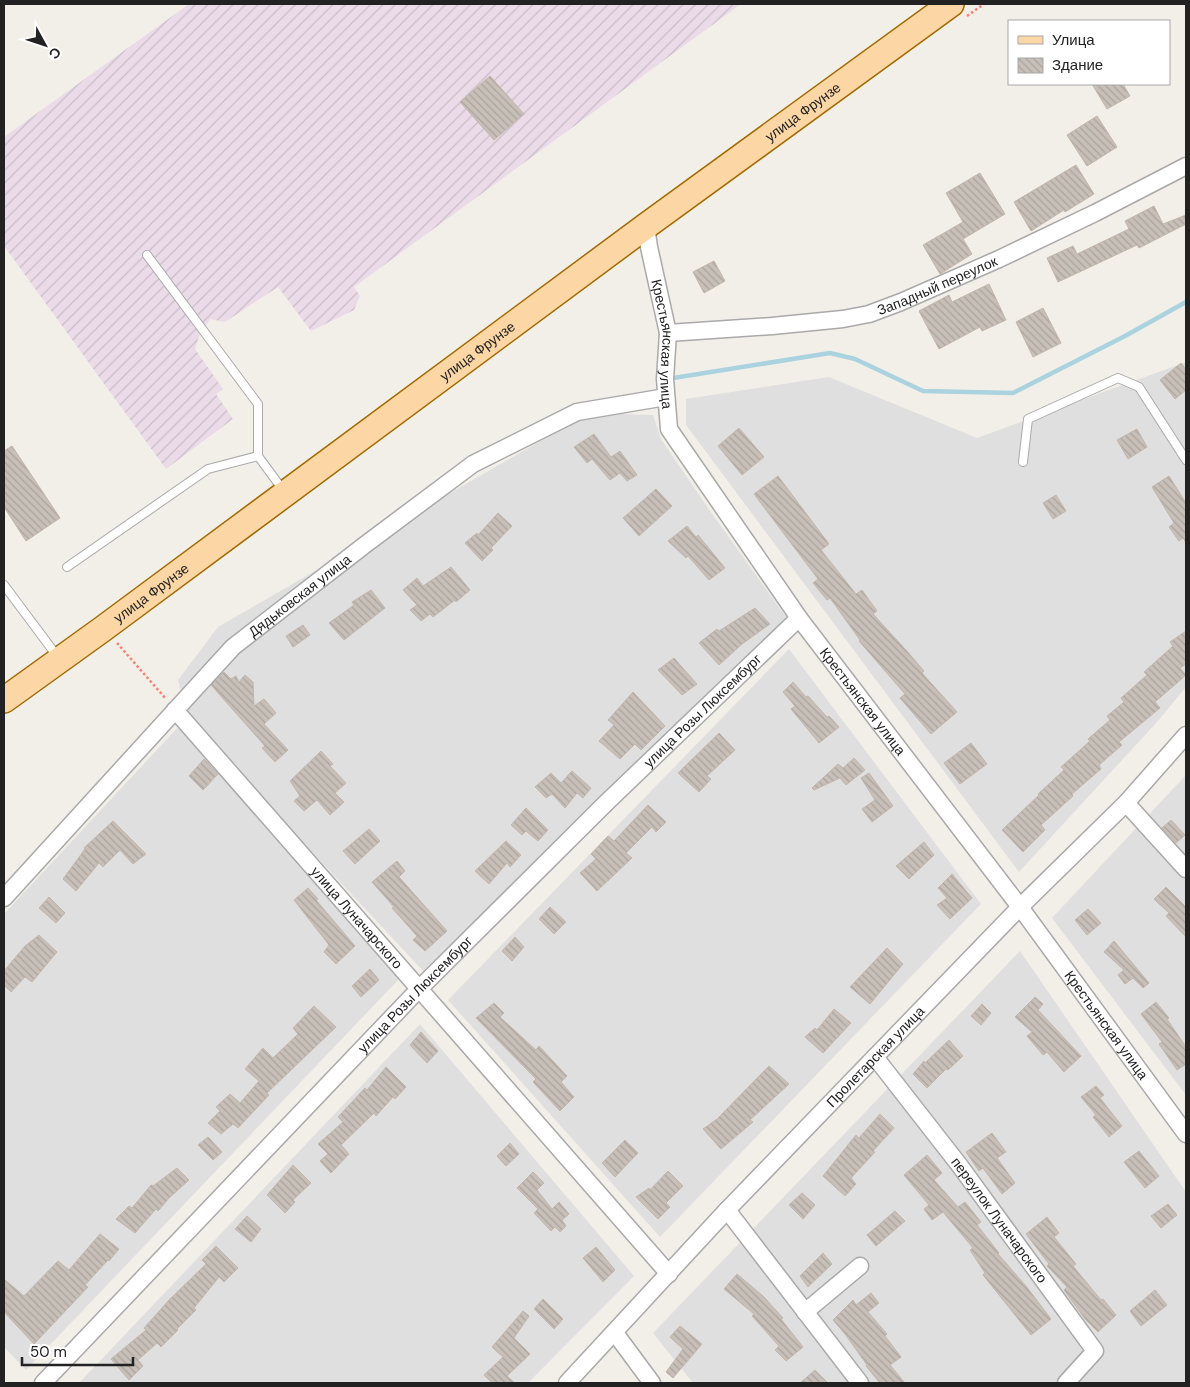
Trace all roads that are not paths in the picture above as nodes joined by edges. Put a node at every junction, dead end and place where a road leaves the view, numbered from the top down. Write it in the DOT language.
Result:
graph roads {
  1 [pos="951,4"];
  2 [pos="1186,166"];
  3 [pos="646,226"];
  4 [pos="147,255"];
  5 [pos="668,333"];
  6 [pos="666,397"];
  7 [pos="258,456"];
  8 [pos="1186,460"];
  9 [pos="1023,462"];
  10 [pos="286,493"];
  11 [pos="66,568"];
  12 [pos="4,585"];
  13 [pos="799,618"];
  14 [pos="60,660"];
  15 [pos="4,700"];
  16 [pos="176,710"];
  17 [pos="1186,735"];
  18 [pos="1126,803"];
  19 [pos="1186,869"];
  20 [pos="4,898"];
  21 [pos="1020,907"];
  22 [pos="419,988"];
  23 [pos="875,1057"];
  24 [pos="1186,1134"];
  25 [pos="728,1210"];
  26 [pos="860,1266"];
  27 [pos="669,1274"];
  28 [pos="805,1312"];
  29 [pos="615,1333"];
  30 [pos="43,1383"];
  31 [pos="567,1383"];
  32 [pos="652,1383"];
  33 [pos="860,1383"];
  34 [pos="1066,1383"];
  1 -- 3 [label="main road, улица Фрунзе"];
  2 -- 5 [label="street, Западный переулок"];
  3 -- 5 [label="street, Крестьянская улица"];
  3 -- 10 [label="main road, улица Фрунзе"];
  4 -- 7 [label="lane"];
  5 -- 6 [label="street, Крестьянская улица"];
  6 -- 13 [label="street, Крестьянская улица"];
  6 -- 16 [label="street, Дядьковская улица"];
  7 -- 10 [label="lane"];
  7 -- 11 [label="lane"];
  8 -- 9 [label="lane"];
  10 -- 14 [label="main road, улица Фрунзе"];
  12 -- 14 [label="lane"];
  13 -- 21 [label="street, Крестьянская улица"];
  13 -- 22 [label="street, улица Розы Люксембург"];
  14 -- 15 [label="main road, улица Фрунзе"];
  16 -- 20 [label="street, Дядьковская улица"];
  16 -- 22 [label="street, улица Луначарского"];
  17 -- 18 [label="street, Пролетарская улица"];
  18 -- 19 [label="street"];
  18 -- 21 [label="street, Пролетарская улица"];
  21 -- 23 [label="street, Пролетарская улица"];
  21 -- 24 [label="street, Крестьянская улица"];
  22 -- 27 [label="street, улица Луначарского"];
  22 -- 30 [label="street, улица Розы Люксембург"];
  23 -- 25 [label="street, Пролетарская улица"];
  23 -- 34 [label="street, переулок Луначарского"];
  25 -- 27 [label="street, Пролетарская улица"];
  25 -- 28 [label="street"];
  26 -- 28 [label="street"];
  27 -- 29 [label="street, Пролетарская улица"];
  28 -- 33 [label="street"];
  29 -- 31 [label="street, Пролетарская улица"];
  29 -- 32 [label="street"];
}
